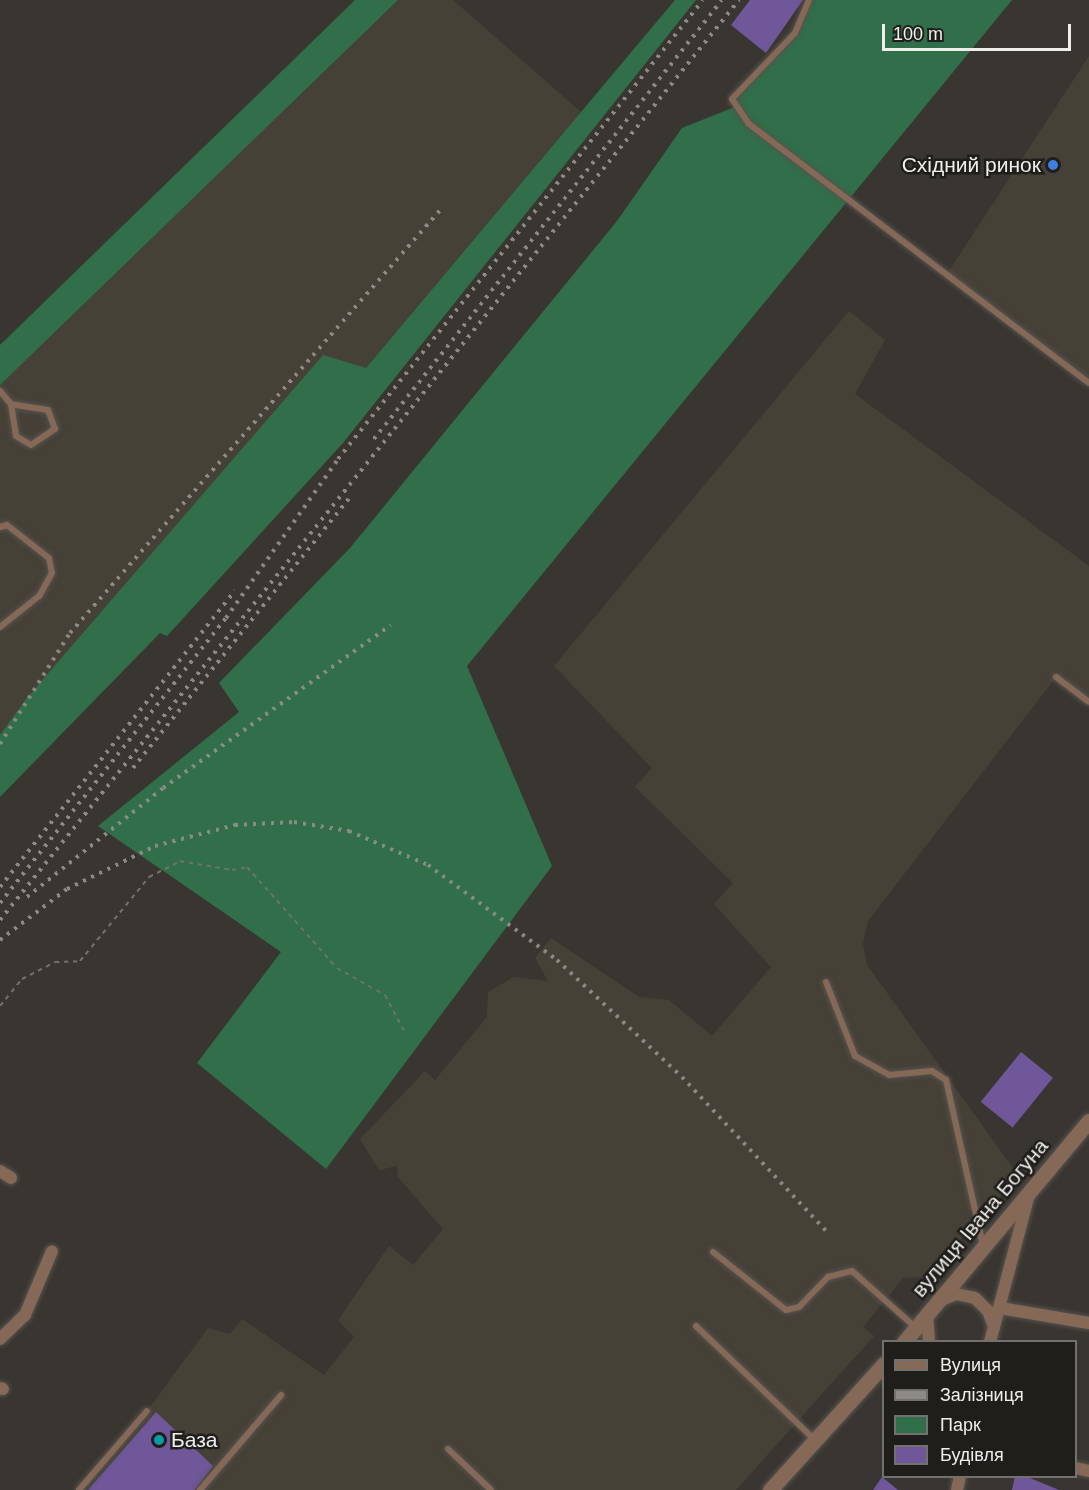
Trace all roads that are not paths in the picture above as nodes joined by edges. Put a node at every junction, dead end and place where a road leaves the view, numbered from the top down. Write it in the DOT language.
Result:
graph roads {
  1 [pos="809,0"];
  2 [pos="1089,383"];
  3 [pos="0,391"];
  4 [pos="11,404"];
  5 [pos="0,527"];
  6 [pos="0,627"];
  7 [pos="1056,677"];
  8 [pos="1089,702"];
  9 [pos="826,982"];
  10 [pos="1089,1121"];
  11 [pos="0,1171"];
  12 [pos="11,1178"];
  13 [pos="1030,1190"];
  14 [pos="983,1246"];
  15 [pos="52,1251"];
  16 [pos="713,1252"];
  17 [pos="931,1308"];
  18 [pos="1000,1308"];
  19 [pos="1089,1323"];
  20 [pos="696,1326"];
  21 [pos="916,1327"];
  22 [pos="994,1328"];
  23 [pos="0,1340"];
  24 [pos="905,1340"];
  25 [pos="929,1340"];
  26 [pos="990,1340"];
  27 [pos="882,1367"];
  28 [pos="281,1395"];
  29 [pos="147,1411"];
  30 [pos="815,1440"];
  31 [pos="448,1449"];
  32 [pos="79,1490"];
  33 [pos="200,1490"];
  34 [pos="491,1490"];
  35 [pos="770,1490"];
  1 -- 2 [label="lane"];
  3 -- 4 [label="lane"];
  4 -- 4 [label="lane"];
  5 -- 6 [label="lane"];
  7 -- 8 [label="lane"];
  9 -- 14 [label="lane"];
  10 -- 13 [label="street, вулиця Івана Богуна"];
  11 -- 12 [label="street"];
  13 -- 14 [label="street, вулиця Івана Богуна"];
  13 -- 18 [label="street"];
  14 -- 17 [label="street, вулиця Івана Богуна"];
  15 -- 23 [label="street"];
  16 -- 21 [label="lane"];
  17 -- 21 [label="street, вулиця Івана Богуна"];
  17 -- 22 [label="street"];
  17 -- 25 [label="street"];
  18 -- 19 [label="street"];
  18 -- 22 [label="street"];
  20 -- 30 [label="lane"];
  21 -- 24 [label="street, вулиця Івана Богуна"];
  22 -- 26 [label="street"];
  27 -- 30 [label="street"];
  28 -- 33 [label="lane"];
  29 -- 32 [label="lane"];
  30 -- 35 [label="street"];
  31 -- 34 [label="lane"];
}
